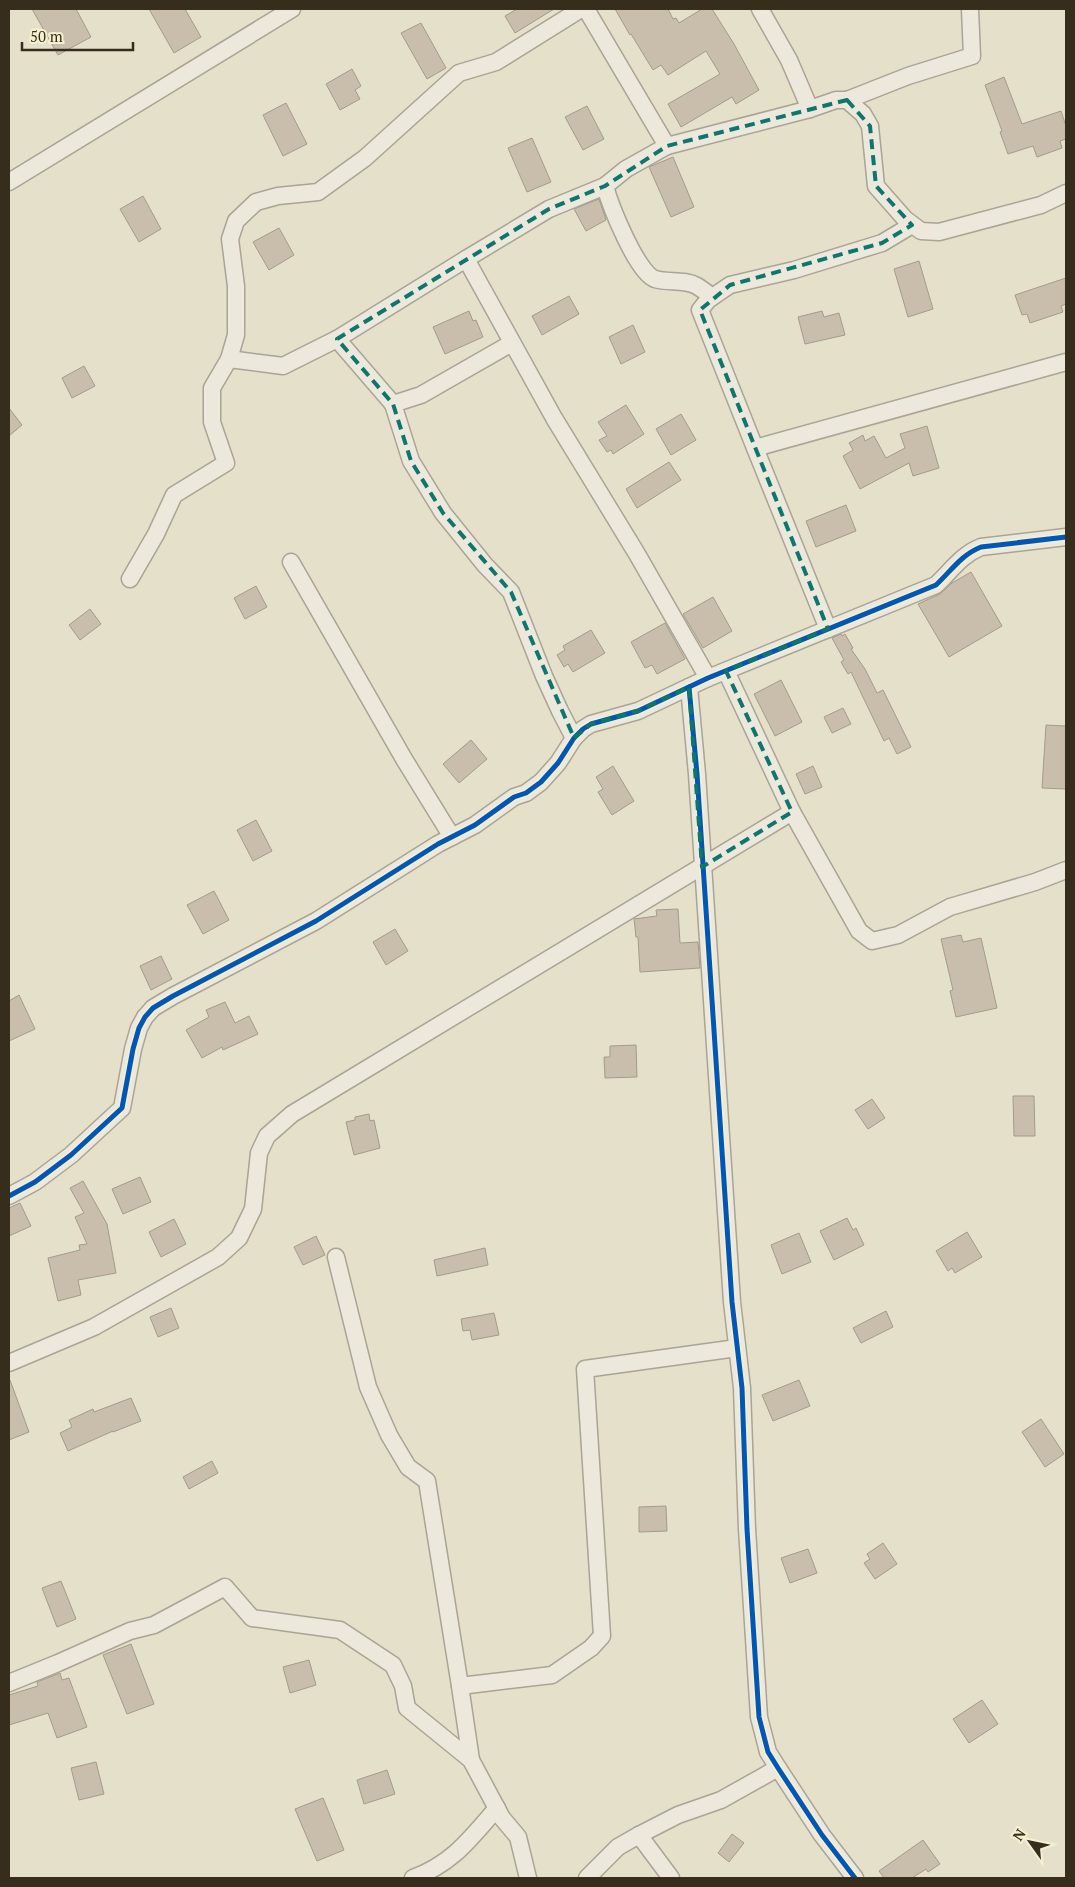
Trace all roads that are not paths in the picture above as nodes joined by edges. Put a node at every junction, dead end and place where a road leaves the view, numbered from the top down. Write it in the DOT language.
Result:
graph roads {
  1 [pos="292,9"];
  2 [pos="581,9"];
  3 [pos="586,9"];
  4 [pos="760,9"];
  5 [pos="970,9"];
  6 [pos="847,100"];
  7 [pos="810,109"];
  8 [pos="667,146"];
  9 [pos="9,182"];
  10 [pos="606,186"];
  11 [pos="1066,193"];
  12 [pos="912,224"];
  13 [pos="466,259"];
  14 [pos="712,297"];
  15 [pos="337,339"];
  16 [pos="512,342"];
  17 [pos="229,359"];
  18 [pos="1066,362"];
  19 [pos="392,404"];
  20 [pos="755,448"];
  21 [pos="1066,536"];
  22 [pos="291,562"];
  23 [pos="130,579"];
  24 [pos="828,629"];
  25 [pos="726,671"];
  26 [pos="708,678"];
  27 [pos="689,687"];
  28 [pos="574,738"];
  29 [pos="792,812"];
  30 [pos="452,837"];
  31 [pos="702,867"];
  32 [pos="1066,870"];
  33 [pos="9,1196"];
  34 [pos="336,1257"];
  35 [pos="737,1348"];
  36 [pos="9,1363"];
  37 [pos="9,1682"];
  38 [pos="460,1686"];
  39 [pos="471,1760"];
  40 [pos="778,1768"];
  41 [pos="497,1808"];
  42 [pos="639,1835"];
  43 [pos="413,1878"];
  44 [pos="528,1878"];
  45 [pos="587,1878"];
  46 [pos="671,1878"];
  47 [pos="855,1878"];
  1 -- 9 [label="street"];
  2 -- 17 [label="street"];
  3 -- 8 [label="street"];
  4 -- 7 [label="street"];
  5 -- 6 [label="street"];
  6 -- 7 [label="street"];
  6 -- 12 [label="street"];
  7 -- 8 [label="street"];
  8 -- 10 [label="street"];
  10 -- 13 [label="street"];
  10 -- 14 [label="street"];
  11 -- 12 [label="street"];
  12 -- 14 [label="street"];
  13 -- 15 [label="street"];
  13 -- 16 [label="street"];
  14 -- 20 [label="street"];
  15 -- 17 [label="street"];
  15 -- 19 [label="street"];
  16 -- 19 [label="street"];
  16 -- 26 [label="street"];
  17 -- 23 [label="street"];
  18 -- 20 [label="street"];
  19 -- 28 [label="street"];
  20 -- 24 [label="street"];
  21 -- 24 [label="street"];
  22 -- 30 [label="street"];
  24 -- 25 [label="street"];
  25 -- 26 [label="street"];
  25 -- 29 [label="street"];
  26 -- 27 [label="street"];
  27 -- 28 [label="street"];
  27 -- 31 [label="street"];
  28 -- 30 [label="street"];
  29 -- 31 [label="street"];
  29 -- 32 [label="street"];
  30 -- 33 [label="street"];
  31 -- 35 [label="street"];
  31 -- 36 [label="street"];
  34 -- 38 [label="street"];
  35 -- 38 [label="street"];
  35 -- 40 [label="street"];
  37 -- 39 [label="street"];
  38 -- 39 [label="street"];
  39 -- 41 [label="street"];
  40 -- 42 [label="street"];
  40 -- 47 [label="street"];
  41 -- 43 [label="street"];
  41 -- 44 [label="street"];
  42 -- 45 [label="street"];
  42 -- 46 [label="street"];
}
